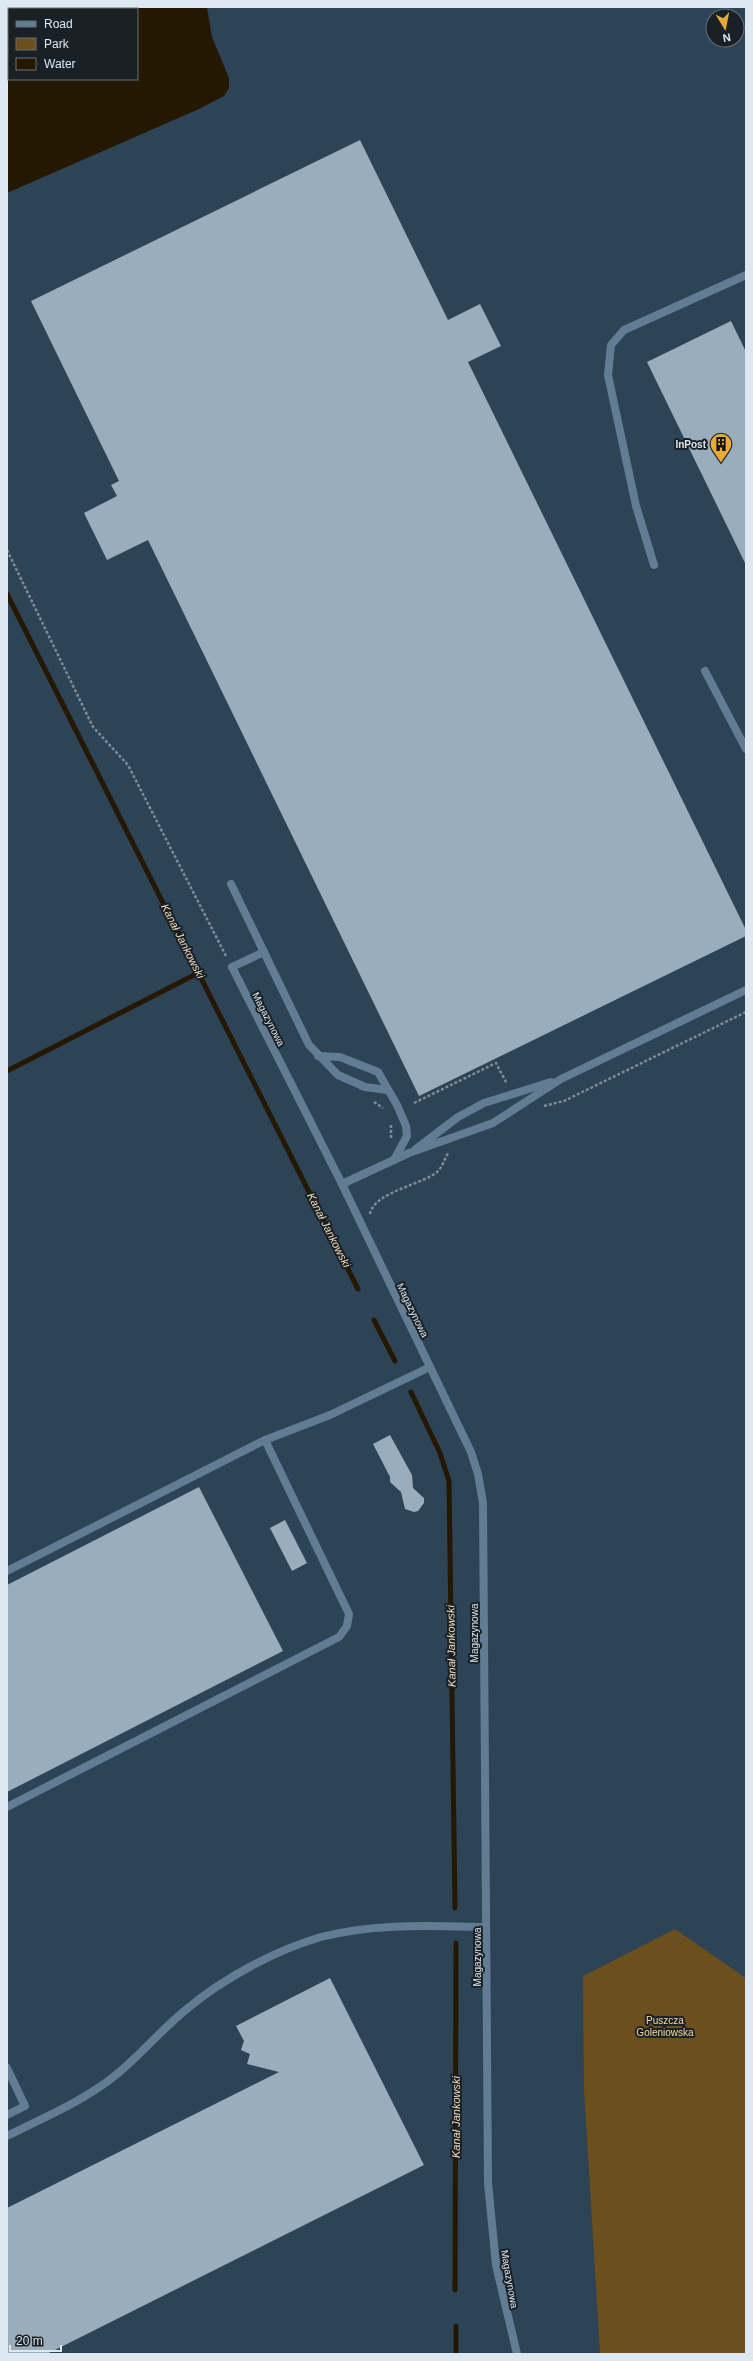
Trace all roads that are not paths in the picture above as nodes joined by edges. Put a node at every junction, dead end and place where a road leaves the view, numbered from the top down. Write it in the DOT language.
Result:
graph roads {
  1 [pos="746,275"];
  2 [pos="654,565"];
  3 [pos="705,671"];
  4 [pos="746,750"];
  5 [pos="231,884"];
  6 [pos="264,952"];
  7 [pos="746,990"];
  8 [pos="318,1056"];
  9 [pos="561,1079"];
  10 [pos="388,1090"];
  11 [pos="410,1153"];
  12 [pos="394,1160"];
  13 [pos="342,1184"];
  14 [pos="430,1367"];
  15 [pos="265,1440"];
  16 [pos="7,1572"];
  17 [pos="7,1807"];
  18 [pos="486,1927"];
  19 [pos="7,2068"];
  20 [pos="7,2115"];
  21 [pos="7,2136"];
  22 [pos="517,2354"];
  1 -- 2 [label="street"];
  3 -- 4 [label="street"];
  5 -- 6 [label="street"];
  6 -- 8 [label="street"];
  6 -- 13 [label="street, Magazynowa"];
  7 -- 9 [label="street"];
  8 -- 10 [label="street"];
  8 -- 10 [label="street"];
  9 -- 11 [label="street"];
  9 -- 11 [label="street"];
  10 -- 12 [label="street"];
  11 -- 12 [label="street"];
  12 -- 13 [label="street"];
  13 -- 14 [label="street, Magazynowa"];
  14 -- 15 [label="street"];
  14 -- 18 [label="street, Magazynowa"];
  15 -- 16 [label="street"];
  15 -- 17 [label="street"];
  18 -- 21 [label="street"];
  18 -- 22 [label="street, Magazynowa"];
  19 -- 20 [label="street"];
}
